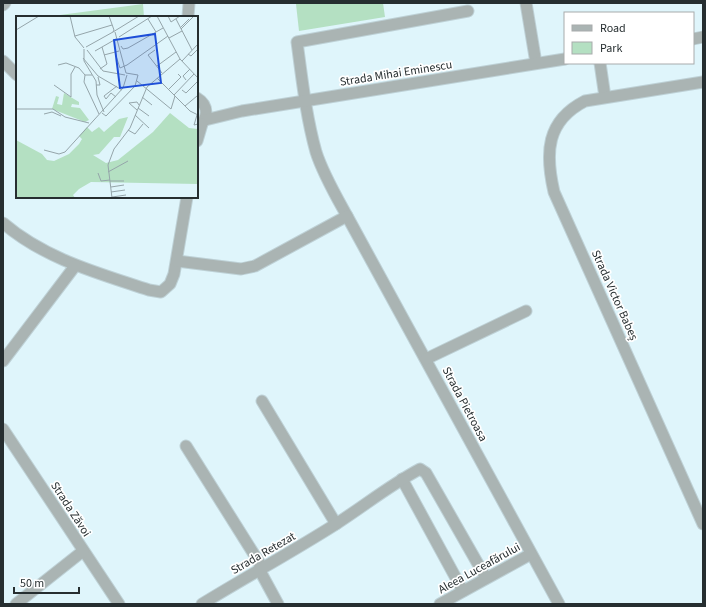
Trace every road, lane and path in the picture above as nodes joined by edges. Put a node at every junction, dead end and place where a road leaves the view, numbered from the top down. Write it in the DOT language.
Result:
graph roads {
  1 [pos="189,3"];
  2 [pos="526,3"];
  3 [pos="468,11"];
  4 [pos="188,16"];
  5 [pos="564,59"];
  6 [pos="3,61"];
  7 [pos="536,63"];
  8 [pos="600,64"];
  9 [pos="16,74"];
  10 [pos="703,82"];
  11 [pos="605,97"];
  12 [pos="200,99"];
  13 [pos="305,100"];
  14 [pos="232,113"];
  15 [pos="201,124"];
  16 [pos="198,138"];
  17 [pos="187,198"];
  18 [pos="347,216"];
  19 [pos="3,223"];
  20 [pos="177,261"];
  21 [pos="75,266"];
  22 [pos="526,311"];
  23 [pos="426,359"];
  24 [pos="3,361"];
  25 [pos="262,401"];
  26 [pos="3,429"];
  27 [pos="186,446"];
  28 [pos="402,479"];
  29 [pos="336,524"];
  30 [pos="703,524"];
  31 [pos="83,551"];
  32 [pos="531,554"];
  33 [pos="260,568"];
  34 [pos="486,578"];
  35 [pos="463,591"];
  36 [pos="16,604"];
  37 [pos="119,604"];
  38 [pos="202,604"];
  39 [pos="278,604"];
  40 [pos="440,604"];
  41 [pos="559,604"];
  1 -- 4 [label="street"];
  2 -- 7 [label="street"];
  3 -- 13 [label="street, Strada Pietroasa"];
  5 -- 7 [label="street, Strada Mihai Eminescu"];
  6 -- 9 [label="street"];
  7 -- 13 [label="street, Strada Mihai Eminescu"];
  8 -- 11 [label="street"];
  10 -- 11 [label="street, Strada Victor Babeș"];
  11 -- 30 [label="street, Strada Victor Babeș"];
  12 -- 14 [label="street, Strada Mihai Eminescu"];
  12 -- 15 [label="street"];
  13 -- 14 [label="street, Strada Mihai Eminescu"];
  13 -- 18 [label="street, Strada Pietroasa"];
  14 -- 15 [label="street, Strada Mihai Eminescu"];
  15 -- 16 [label="street"];
  17 -- 20 [label="street"];
  18 -- 20 [label="street"];
  18 -- 23 [label="street, Strada Pietroasa"];
  19 -- 21 [label="street"];
  20 -- 21 [label="street"];
  21 -- 24 [label="street"];
  22 -- 23 [label="street"];
  23 -- 32 [label="street, Strada Pietroasa"];
  25 -- 29 [label="street"];
  26 -- 31 [label="street, Strada Zăvoi"];
  27 -- 33 [label="street"];
  28 -- 29 [label="street, Strada Retezat"];
  28 -- 34 [label="street, Strada Retezat"];
  28 -- 35 [label="street"];
  29 -- 33 [label="street, Strada Retezat"];
  31 -- 36 [label="street"];
  31 -- 37 [label="street, Strada Zăvoi"];
  32 -- 34 [label="street, Aleea Luceafărului"];
  32 -- 41 [label="street, Strada Pietroasa"];
  33 -- 38 [label="street, Strada Retezat"];
  33 -- 39 [label="street"];
  34 -- 35 [label="street, Aleea Luceafărului"];
  35 -- 40 [label="street, Aleea Luceafărului"];
}
